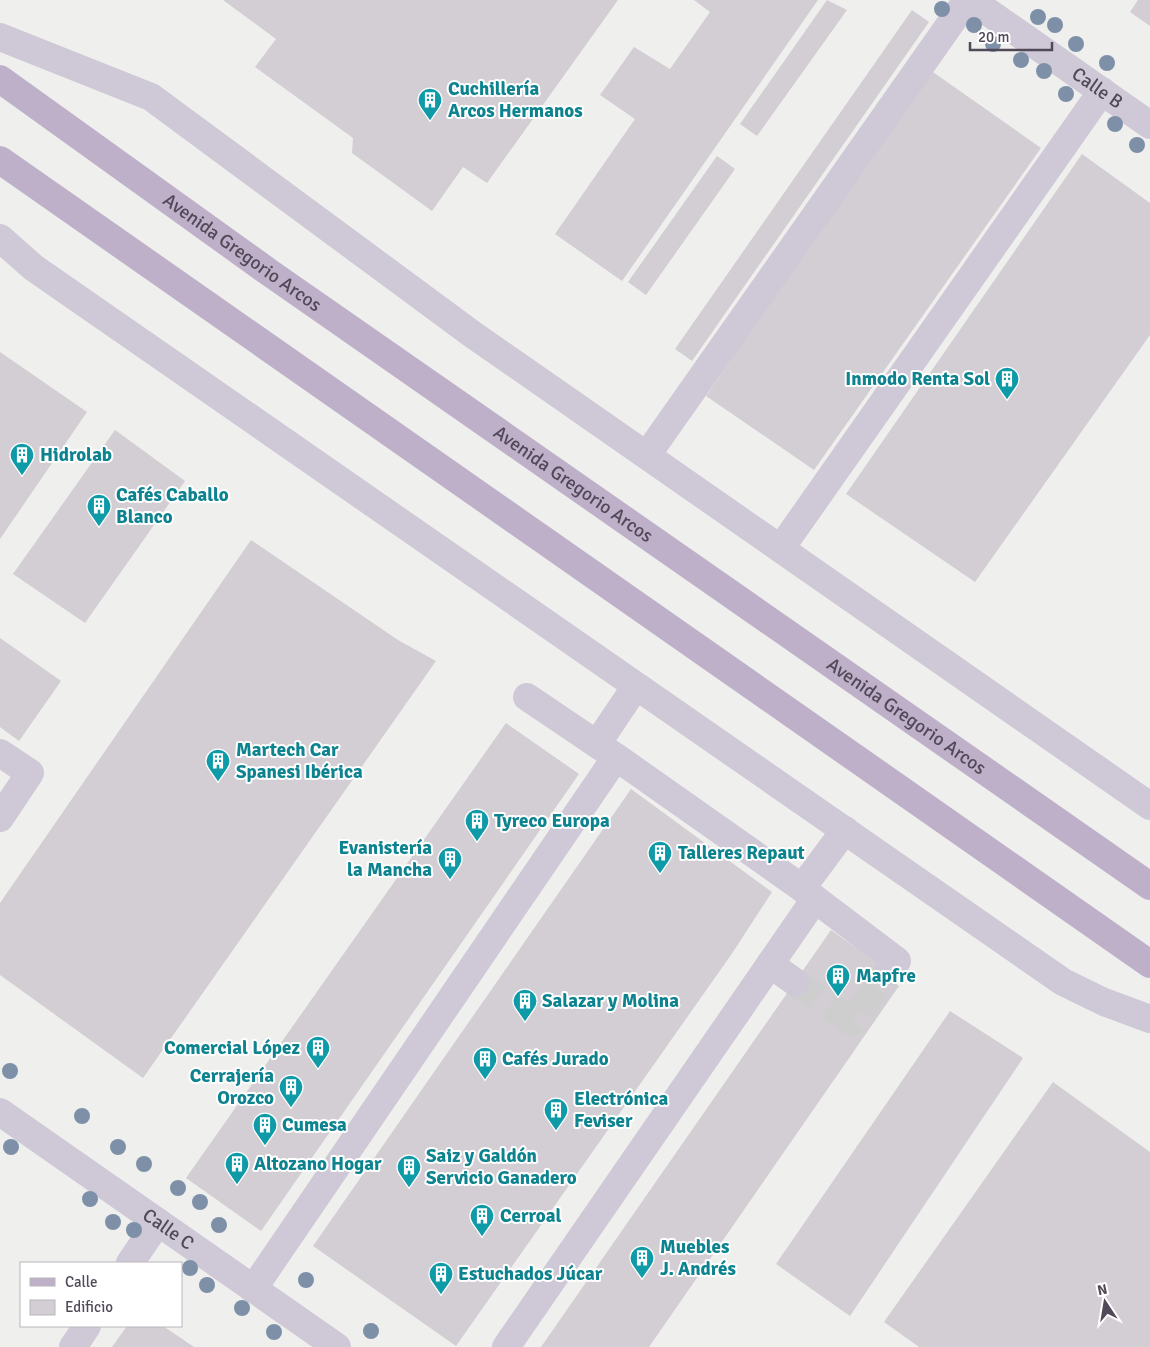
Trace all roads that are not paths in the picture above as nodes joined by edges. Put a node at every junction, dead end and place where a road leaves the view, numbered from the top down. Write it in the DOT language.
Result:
graph roads {
  1 [pos="969,0"];
  2 [pos="0,38"];
  3 [pos="0,79"];
  4 [pos="1102,92"];
  5 [pos="1150,125"];
  6 [pos="0,160"];
  7 [pos="0,238"];
  8 [pos="647,455"];
  9 [pos="781,548"];
  10 [pos="636,686"];
  11 [pos="528,697"];
  12 [pos="606,751"];
  13 [pos="0,753"];
  14 [pos="1150,806"];
  15 [pos="0,818"];
  16 [pos="845,830"];
  17 [pos="1150,886"];
  18 [pos="809,894"];
  19 [pos="770,964"];
  20 [pos="1150,964"];
  21 [pos="889,971"];
  22 [pos="795,982"];
  23 [pos="1150,1019"];
  24 [pos="0,1112"];
  25 [pos="158,1222"];
  26 [pos="131,1262"];
  27 [pos="253,1289"];
  28 [pos="86,1327"];
  29 [pos="73,1347"];
  30 [pos="336,1347"];
  31 [pos="506,1347"];
  1 -- 4 [label="street, Calle B"];
  1 -- 8 [label="street"];
  2 -- 8 [label="street"];
  3 -- 17 [label="main road, Avenida Gregorio Arcos"];
  4 -- 5 [label="street, Calle B"];
  4 -- 9 [label="street"];
  6 -- 20 [label="main road"];
  7 -- 10 [label="street"];
  8 -- 9 [label="street"];
  9 -- 14 [label="street"];
  10 -- 12 [label="street"];
  10 -- 16 [label="street"];
  11 -- 12 [label="street"];
  12 -- 18 [label="street"];
  12 -- 27 [label="street"];
  13 -- 15 [label="street"];
  16 -- 18 [label="street"];
  16 -- 23 [label="street"];
  18 -- 19 [label="street"];
  18 -- 21 [label="street"];
  19 -- 22 [label="street"];
  19 -- 31 [label="street"];
  24 -- 25 [label="street, Calle C"];
  25 -- 26 [label="street"];
  25 -- 27 [label="street, Calle C"];
  27 -- 30 [label="street, Calle C"];
  28 -- 29 [label="street"];
}
